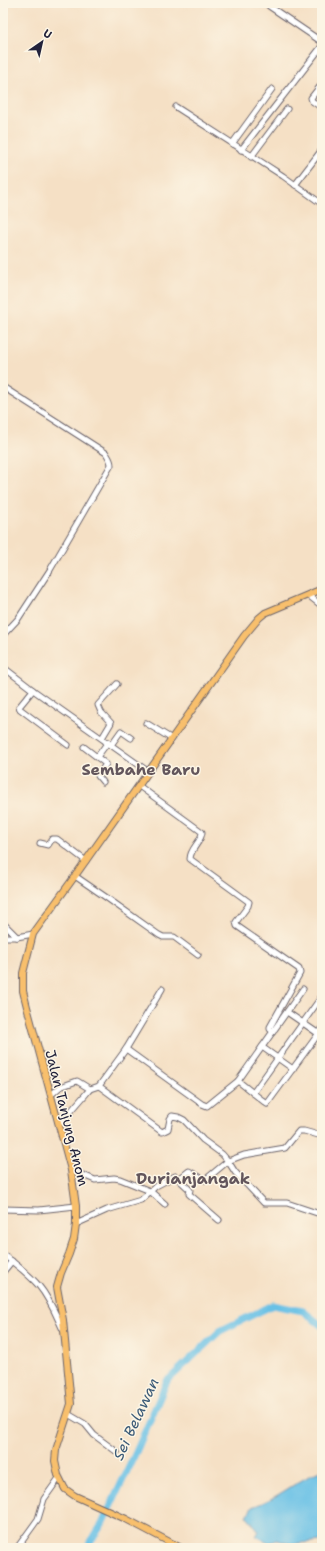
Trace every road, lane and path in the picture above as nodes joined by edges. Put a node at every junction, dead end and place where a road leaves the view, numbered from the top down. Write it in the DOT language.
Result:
graph roads {
  1 [pos="271,3"];
  2 [pos="322,42"];
  3 [pos="322,46"];
  4 [pos="322,84"];
  5 [pos="272,89"];
  6 [pos="176,107"];
  7 [pos="322,108"];
  8 [pos="287,109"];
  9 [pos="256,131"];
  10 [pos="264,139"];
  11 [pos="232,144"];
  12 [pos="241,150"];
  13 [pos="321,151"];
  14 [pos="251,156"];
  15 [pos="295,186"];
  16 [pos="321,201"];
  17 [pos="3,387"];
  18 [pos="322,589"];
  19 [pos="308,595"];
  20 [pos="315,602"];
  21 [pos="322,602"];
  22 [pos="322,606"];
  23 [pos="3,635"];
  24 [pos="3,667"];
  25 [pos="117,684"];
  26 [pos="33,690"];
  27 [pos="146,723"];
  28 [pos="102,738"];
  29 [pos="131,738"];
  30 [pos="172,739"];
  31 [pos="109,743"];
  32 [pos="68,745"];
  33 [pos="84,747"];
  34 [pos="97,757"];
  35 [pos="149,772"];
  36 [pos="103,782"];
  37 [pos="139,786"];
  38 [pos="40,843"];
  39 [pos="86,860"];
  40 [pos="75,876"];
  41 [pos="3,923"];
  42 [pos="33,934"];
  43 [pos="3,937"];
  44 [pos="17,937"];
  45 [pos="198,955"];
  46 [pos="162,989"];
  47 [pos="303,989"];
  48 [pos="322,996"];
  49 [pos="287,1012"];
  50 [pos="304,1024"];
  51 [pos="320,1031"];
  52 [pos="273,1032"];
  53 [pos="262,1047"];
  54 [pos="126,1049"];
  55 [pos="279,1059"];
  56 [pos="293,1069"];
  57 [pos="238,1081"];
  58 [pos="99,1086"];
  59 [pos="90,1089"];
  60 [pos="254,1093"];
  61 [pos="51,1095"];
  62 [pos="59,1125"];
  63 [pos="322,1136"];
  64 [pos="228,1161"];
  65 [pos="71,1170"];
  66 [pos="179,1179"];
  67 [pos="150,1191"];
  68 [pos="165,1204"];
  69 [pos="76,1206"];
  70 [pos="3,1209"];
  71 [pos="322,1213"];
  72 [pos="219,1220"];
  73 [pos="76,1224"];
  74 [pos="3,1254"];
  75 [pos="12,1261"];
  76 [pos="3,1272"];
  77 [pos="63,1330"];
  78 [pos="68,1414"];
  79 [pos="117,1452"];
  80 [pos="59,1478"];
  81 [pos="17,1548"];
  82 [pos="181,1548"];
  1 -- 2 [label="street"];
  3 -- 9 [label="street"];
  4 -- 7 [label="street"];
  5 -- 11 [label="street"];
  6 -- 11 [label="street"];
  8 -- 10 [label="street"];
  9 -- 10 [label="street"];
  9 -- 12 [label="street"];
  10 -- 14 [label="street"];
  11 -- 12 [label="street"];
  12 -- 14 [label="street"];
  13 -- 15 [label="street"];
  14 -- 15 [label="street"];
  15 -- 16 [label="street"];
  17 -- 23 [label="street"];
  18 -- 19 [label="main road"];
  19 -- 20 [label="street"];
  19 -- 30 [label="main road"];
  20 -- 21 [label="street"];
  20 -- 22 [label="street"];
  24 -- 26 [label="street"];
  25 -- 28 [label="street"];
  26 -- 28 [label="street"];
  26 -- 32 [label="street"];
  27 -- 30 [label="street"];
  28 -- 31 [label="street"];
  29 -- 31 [label="street"];
  30 -- 35 [label="main road"];
  31 -- 34 [label="street"];
  31 -- 35 [label="street"];
  33 -- 34 [label="street"];
  34 -- 36 [label="street"];
  35 -- 37 [label="main road"];
  37 -- 39 [label="main road"];
  37 -- 52 [label="street"];
  38 -- 39 [label="street"];
  39 -- 40 [label="main road"];
  40 -- 42 [label="main road"];
  40 -- 45 [label="street"];
  41 -- 44 [label="street"];
  42 -- 44 [label="street"];
  42 -- 61 [label="main road, Jalan Tanjung Anom"];
  43 -- 44 [label="street"];
  46 -- 54 [label="street"];
  47 -- 49 [label="street"];
  48 -- 50 [label="street"];
  49 -- 50 [label="street"];
  49 -- 52 [label="street"];
  50 -- 51 [label="street"];
  50 -- 55 [label="street"];
  51 -- 56 [label="street"];
  52 -- 53 [label="street"];
  53 -- 55 [label="street"];
  53 -- 57 [label="street"];
  54 -- 57 [label="street"];
  54 -- 58 [label="street"];
  55 -- 56 [label="street"];
  55 -- 60 [label="street"];
  56 -- 60 [label="street"];
  57 -- 60 [label="street"];
  58 -- 59 [label="street"];
  58 -- 64 [label="street"];
  59 -- 61 [label="street"];
  59 -- 62 [label="street"];
  61 -- 62 [label="main road, Jalan Tanjung Anom"];
  62 -- 65 [label="main road, Jalan Tanjung Anom"];
  63 -- 64 [label="street"];
  64 -- 66 [label="street"];
  64 -- 71 [label="street"];
  65 -- 67 [label="street"];
  65 -- 69 [label="main road, Jalan Tanjung Anom"];
  66 -- 67 [label="street"];
  66 -- 72 [label="street"];
  67 -- 68 [label="street"];
  67 -- 73 [label="street"];
  69 -- 70 [label="street"];
  69 -- 73 [label="main road, Jalan Tanjung Anom"];
  73 -- 77 [label="main road, Jalan Tanjung Anom"];
  74 -- 75 [label="street"];
  75 -- 76 [label="street"];
  75 -- 77 [label="street"];
  77 -- 78 [label="main road, Jalan Tanjung Anom"];
  78 -- 79 [label="street"];
  78 -- 80 [label="main road, Jalan Tanjung Anom"];
  80 -- 81 [label="street"];
  80 -- 82 [label="main road"];
}
